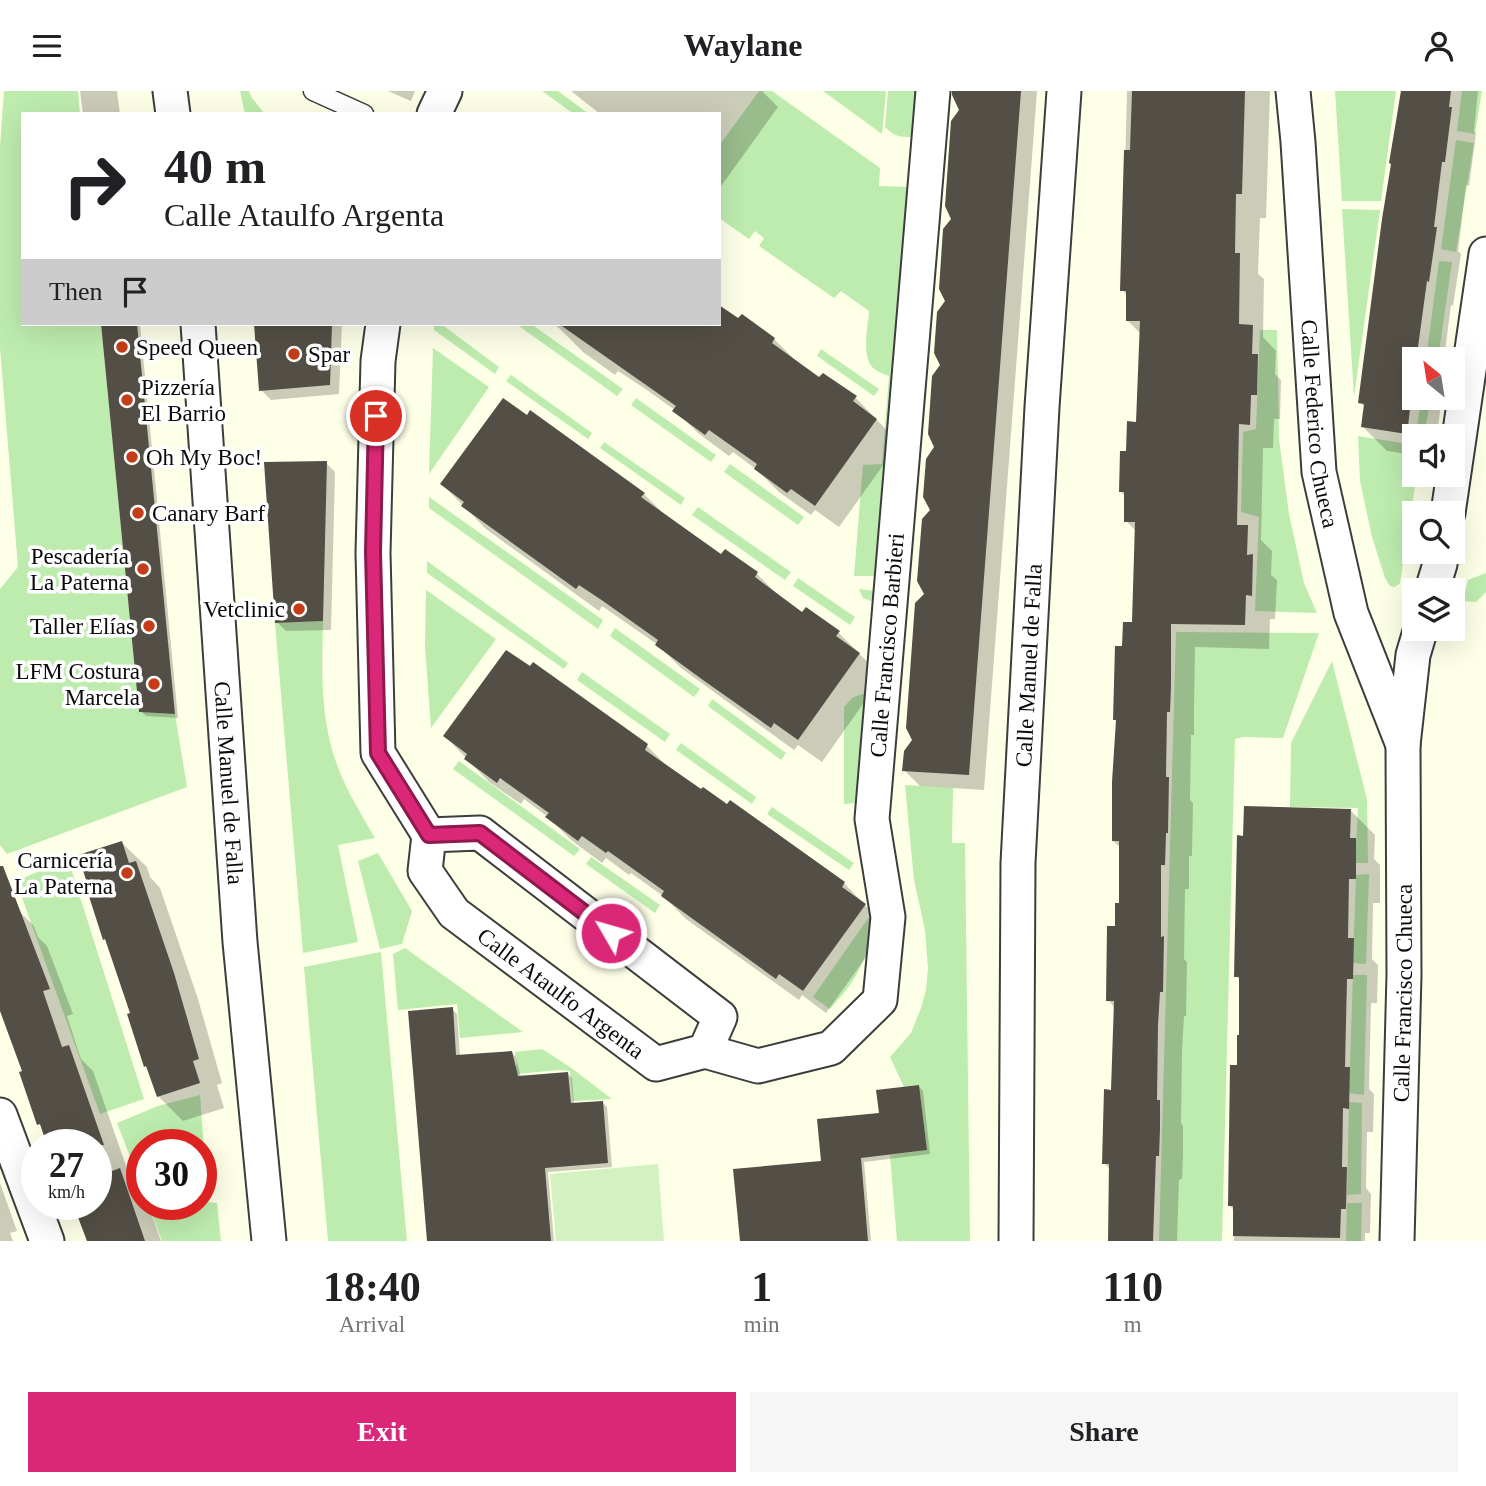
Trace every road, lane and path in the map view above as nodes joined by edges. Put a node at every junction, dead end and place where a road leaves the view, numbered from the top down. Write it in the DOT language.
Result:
graph roads {
  1 [pos="170,91"];
  2 [pos="313,91"];
  3 [pos="445,91"];
  4 [pos="933,91"];
  5 [pos="1065,91"];
  6 [pos="1293,91"];
  7 [pos="173,112"];
  8 [pos="360,112"];
  9 [pos="435,112"];
  10 [pos="1486,254"];
  11 [pos="198,326"];
  12 [pos="383,326"];
  13 [pos="1450,501"];
  14 [pos="1417,641"];
  15 [pos="1403,745"];
  16 [pos="429,835"];
  17 [pos="705,1051"];
  18 [pos="0,1115"];
  19 [pos="47,1241"];
  20 [pos="269,1241"];
  21 [pos="1016,1241"];
  22 [pos="1397,1241"];
  1 -- 7 [label="street"];
  2 -- 8 [label="lane"];
  3 -- 9 [label="street"];
  4 -- 17 [label="street, Calle Francisco Barbieri"];
  5 -- 21 [label="street, Calle Manuel de Falla"];
  6 -- 15 [label="street, Calle Federico Chueca"];
  10 -- 13 [label="street"];
  11 -- 20 [label="street, Calle Manuel de Falla"];
  12 -- 16 [label="street"];
  14 -- 15 [label="street"];
  15 -- 22 [label="street, Calle Francisco Chueca"];
  16 -- 17 [label="street, Calle Ataulfo Argenta"];
  16 -- 17 [label="street"];
  18 -- 19 [label="street"];
}
